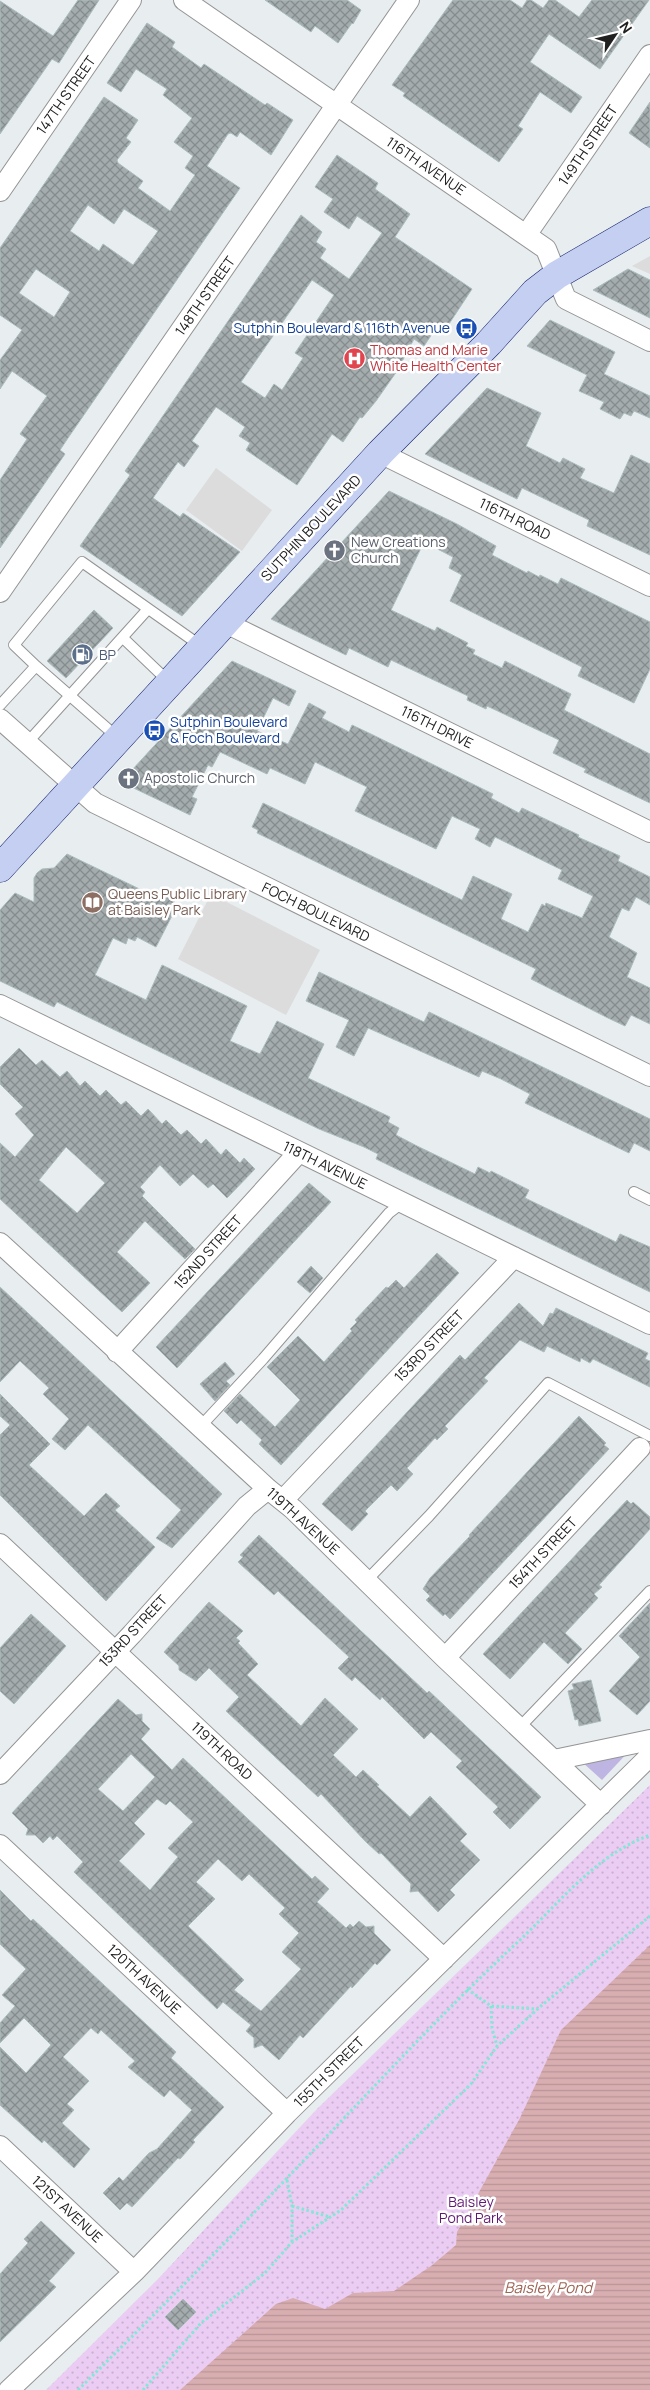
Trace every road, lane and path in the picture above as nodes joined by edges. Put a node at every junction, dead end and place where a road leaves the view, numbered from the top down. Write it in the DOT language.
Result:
graph roads {
  1 [pos="131,0"];
  2 [pos="184,0"];
  3 [pos="410,0"];
  4 [pos="650,55"];
  5 [pos="337,105"];
  6 [pos="0,190"];
  7 [pos="650,222"];
  8 [pos="526,235"];
  9 [pos="557,275"];
  10 [pos="650,341"];
  11 [pos="380,453"];
  12 [pos="650,586"];
  13 [pos="0,592"];
  14 [pos="148,609"];
  15 [pos="224,622"];
  16 [pos="123,638"];
  17 [pos="201,647"];
  18 [pos="36,666"];
  19 [pos="169,682"];
  20 [pos="70,696"];
  21 [pos="0,704"];
  22 [pos="0,720"];
  23 [pos="118,738"];
  24 [pos="27,743"];
  25 [pos="75,784"];
  26 [pos="650,832"];
  27 [pos="0,868"];
  28 [pos="0,1006"];
  29 [pos="650,1076"];
  30 [pos="299,1152"];
  31 [pos="634,1192"];
  32 [pos="650,1200"];
  33 [pos="402,1203"];
  34 [pos="0,1243"];
  35 [pos="514,1257"];
  36 [pos="650,1324"];
  37 [pos="117,1352"];
  38 [pos="200,1428"];
  39 [pos="647,1441"];
  40 [pos="275,1495"];
  41 [pos="0,1544"];
  42 [pos="366,1581"];
  43 [pos="650,1590"];
  44 [pos="115,1651"];
  45 [pos="445,1658"];
  46 [pos="519,1728"];
  47 [pos="650,1740"];
  48 [pos="650,1756"];
  49 [pos="554,1760"];
  50 [pos="0,1774"];
  51 [pos="601,1805"];
  52 [pos="650,1835"];
  53 [pos="0,1845"];
  54 [pos="650,1916"];
  55 [pos="444,1959"];
  56 [pos="467,1989"];
  57 [pos="490,2006"];
  58 [pos="537,2009"];
  59 [pos="497,2046"];
  60 [pos="287,2113"];
  61 [pos="0,2146"];
  62 [pos="286,2179"];
  63 [pos="292,2206"];
  64 [pos="330,2217"];
  65 [pos="292,2242"];
  66 [pos="134,2272"];
  67 [pos="9,2390"];
  68 [pos="78,2390"];
  69 [pos="143,2390"];
  1 -- 6 [label="street, 147TH STREET"];
  2 -- 5 [label="street, 116TH AVENUE"];
  3 -- 5 [label="street, 148TH STREET"];
  4 -- 8 [label="street, 149TH STREET"];
  5 -- 8 [label="street, 116TH AVENUE"];
  5 -- 13 [label="street, 148TH STREET"];
  7 -- 9 [label="main road, SUTPHIN BOULEVARD"];
  8 -- 9 [label="street, 116TH AVENUE"];
  9 -- 10 [label="street, 116TH AVENUE"];
  9 -- 11 [label="main road, SUTPHIN BOULEVARD"];
  11 -- 12 [label="street, 116TH ROAD"];
  11 -- 15 [label="main road, SUTPHIN BOULEVARD"];
  14 -- 16 [label="lane"];
  14 -- 17 [label="lane"];
  14 -- 18 [label="lane"];
  15 -- 17 [label="main road, SUTPHIN BOULEVARD"];
  15 -- 26 [label="street, 116TH DRIVE"];
  16 -- 19 [label="lane"];
  16 -- 20 [label="lane"];
  17 -- 19 [label="main road, SUTPHIN BOULEVARD"];
  18 -- 20 [label="lane"];
  18 -- 21 [label="lane"];
  19 -- 23 [label="main road, SUTPHIN BOULEVARD"];
  20 -- 23 [label="lane"];
  20 -- 24 [label="lane"];
  22 -- 24 [label="street, FOCH BOULEVARD"];
  23 -- 25 [label="main road, SUTPHIN BOULEVARD"];
  24 -- 25 [label="street, FOCH BOULEVARD"];
  25 -- 27 [label="main road, SUTPHIN BOULEVARD"];
  25 -- 29 [label="street, FOCH BOULEVARD"];
  28 -- 30 [label="street, 118TH AVENUE"];
  30 -- 33 [label="street, 118TH AVENUE"];
  30 -- 37 [label="street, 152ND STREET"];
  31 -- 32 [label="lane"];
  33 -- 35 [label="street, 118TH AVENUE"];
  33 -- 38 [label="lane"];
  34 -- 37 [label="street, 119TH AVENUE"];
  35 -- 36 [label="street, 118TH AVENUE"];
  35 -- 40 [label="street, 153RD STREET"];
  37 -- 38 [label="street, 119TH AVENUE"];
  38 -- 40 [label="street, 119TH AVENUE"];
  39 -- 42 [label="lane"];
  39 -- 45 [label="street, 154TH STREET"];
  40 -- 42 [label="street, 119TH AVENUE"];
  40 -- 44 [label="street, 153RD STREET"];
  41 -- 44 [label="street, 119TH ROAD"];
  42 -- 45 [label="street, 119TH AVENUE"];
  43 -- 46 [label="lane"];
  44 -- 50 [label="street, 153RD STREET"];
  44 -- 55 [label="street, 119TH ROAD"];
  45 -- 46 [label="street, 119TH AVENUE"];
  46 -- 49 [label="street, 119TH AVENUE"];
  47 -- 49 [label="street"];
  48 -- 51 [label="street, 155TH STREET"];
  49 -- 51 [label="street, 119TH AVENUE"];
  51 -- 55 [label="street, 155TH STREET"];
  52 -- 56 [label="path"];
  53 -- 60 [label="street, 120TH AVENUE"];
  54 -- 58 [label="path"];
  55 -- 60 [label="street, 155TH STREET"];
  56 -- 57 [label="path"];
  56 -- 62 [label="path"];
  57 -- 58 [label="path"];
  57 -- 59 [label="path"];
  58 -- 59 [label="path"];
  59 -- 64 [label="path"];
  60 -- 66 [label="street, 155TH STREET"];
  61 -- 66 [label="street, 121ST AVENUE"];
  62 -- 63 [label="path"];
  62 -- 68 [label="path"];
  63 -- 64 [label="path"];
  63 -- 65 [label="path"];
  64 -- 65 [label="path"];
  65 -- 69 [label="path"];
  66 -- 67 [label="street, 155TH STREET"];
}
